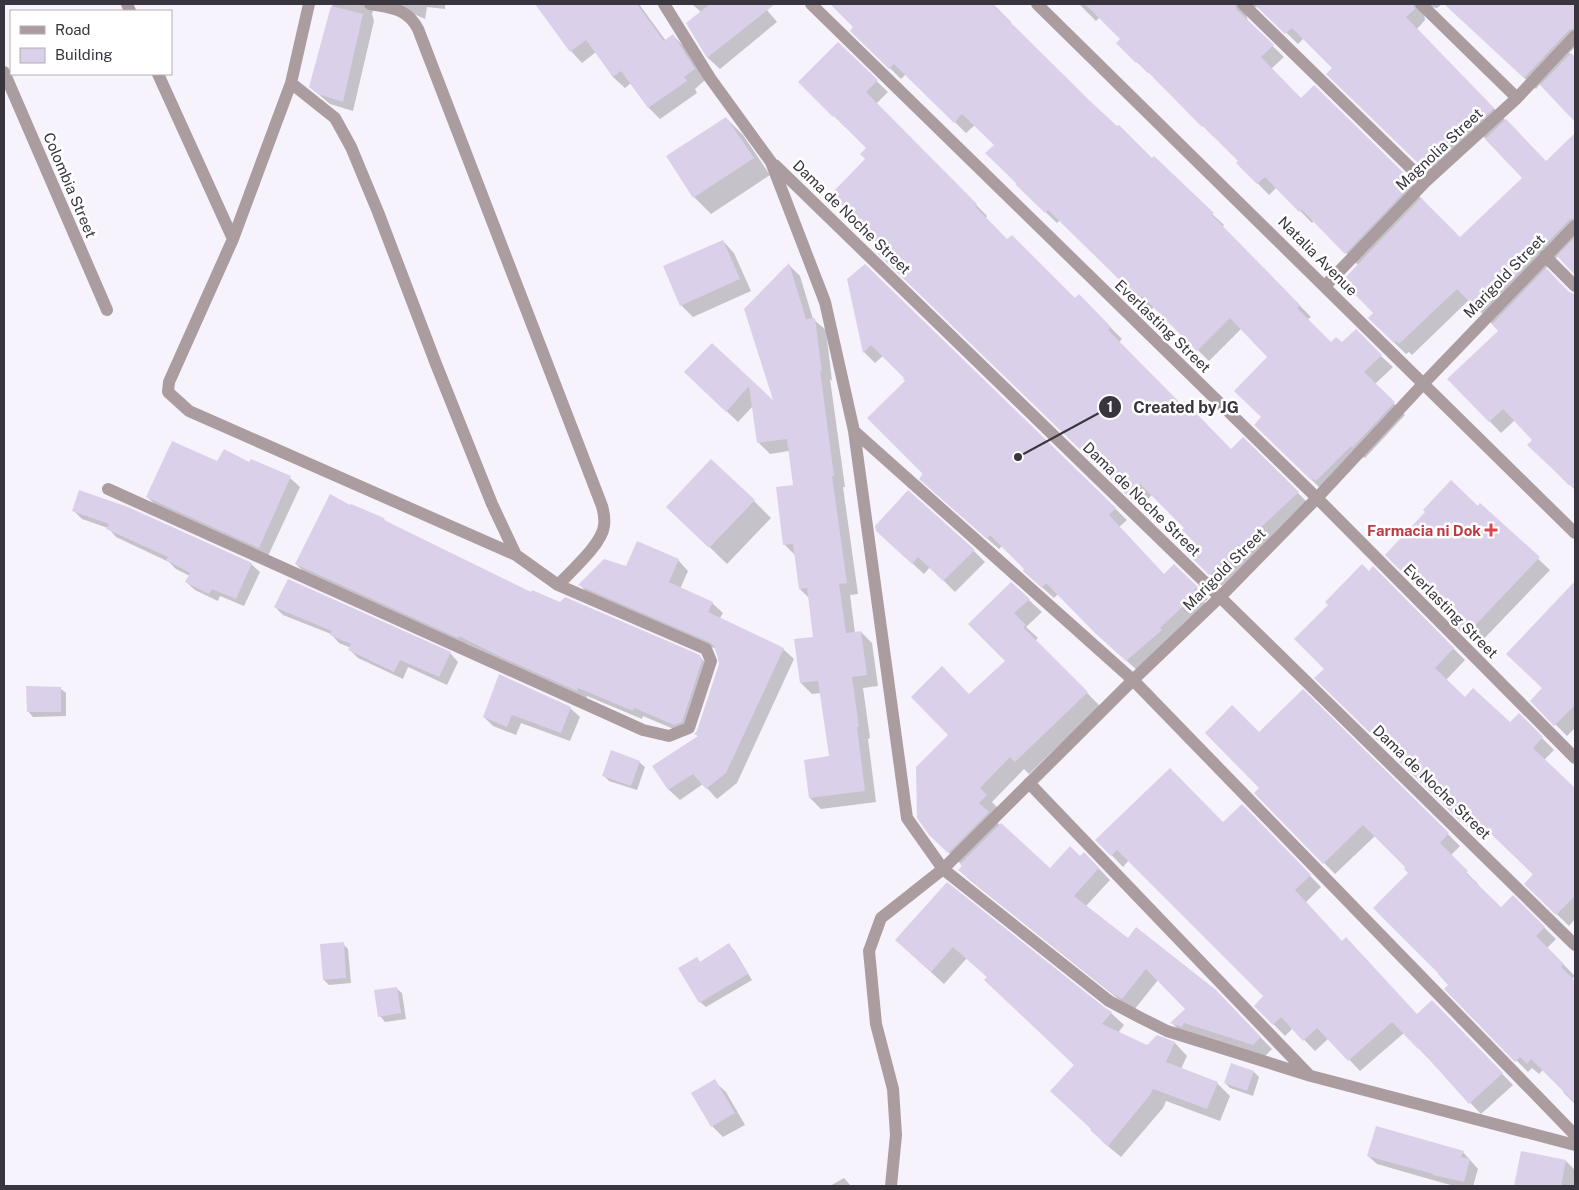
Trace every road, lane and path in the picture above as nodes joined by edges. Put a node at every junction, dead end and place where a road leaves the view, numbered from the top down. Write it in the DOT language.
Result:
graph roads {
  1 [pos="309,4"];
  2 [pos="370,4"];
  3 [pos="664,4"];
  4 [pos="811,4"];
  5 [pos="1037,4"];
  6 [pos="1243,4"];
  7 [pos="1421,4"];
  8 [pos="1575,36"];
  9 [pos="4,72"];
  10 [pos="158,75"];
  11 [pos="291,83"];
  12 [pos="1517,98"];
  13 [pos="771,162"];
  14 [pos="1425,182"];
  15 [pos="1575,226"];
  16 [pos="232,239"];
  17 [pos="1546,256"];
  18 [pos="1326,286"];
  19 [pos="1575,286"];
  20 [pos="106,310"];
  21 [pos="1423,384"];
  22 [pos="854,431"];
  23 [pos="108,489"];
  24 [pos="1317,498"];
  25 [pos="1575,533"];
  26 [pos="516,555"];
  27 [pos="558,584"];
  28 [pos="1220,597"];
  29 [pos="1133,680"];
  30 [pos="1575,758"];
  31 [pos="1029,783"];
  32 [pos="943,869"];
  33 [pos="1575,945"];
  34 [pos="1311,1076"];
  35 [pos="1575,1135"];
  36 [pos="1575,1145"];
  37 [pos="891,1186"];
  1 -- 11 [label="street"];
  2 -- 27 [label="street"];
  3 -- 13 [label="street"];
  4 -- 24 [label="street, Everlasting Street"];
  5 -- 18 [label="street, Natalia Avenue"];
  6 -- 14 [label="street"];
  7 -- 12 [label="street"];
  8 -- 12 [label="street, Magnolia Street"];
  9 -- 20 [label="street, Colombia Street"];
  10 -- 16 [label="street"];
  11 -- 16 [label="street"];
  11 -- 26 [label="street"];
  12 -- 14 [label="street, Magnolia Street"];
  13 -- 22 [label="street"];
  13 -- 28 [label="street, Dama de Noche Street"];
  14 -- 18 [label="street, Magnolia Street"];
  15 -- 17 [label="street, Marigold Street"];
  16 -- 26 [label="street"];
  17 -- 19 [label="street"];
  17 -- 21 [label="street, Marigold Street"];
  18 -- 21 [label="street, Natalia Avenue"];
  21 -- 24 [label="street, Marigold Street"];
  21 -- 25 [label="street, Natalia Avenue"];
  22 -- 29 [label="street"];
  22 -- 32 [label="street"];
  23 -- 27 [label="street"];
  24 -- 28 [label="street, Marigold Street"];
  24 -- 30 [label="street, Everlasting Street"];
  26 -- 27 [label="street"];
  28 -- 29 [label="street, Marigold Street"];
  28 -- 33 [label="street, Dama de Noche Street"];
  29 -- 31 [label="street, Marigold Street"];
  29 -- 35 [label="street"];
  31 -- 32 [label="street, Marigold Street"];
  31 -- 34 [label="street"];
  32 -- 34 [label="street"];
  32 -- 37 [label="street, Marigold Street"];
  34 -- 36 [label="street"];
}
